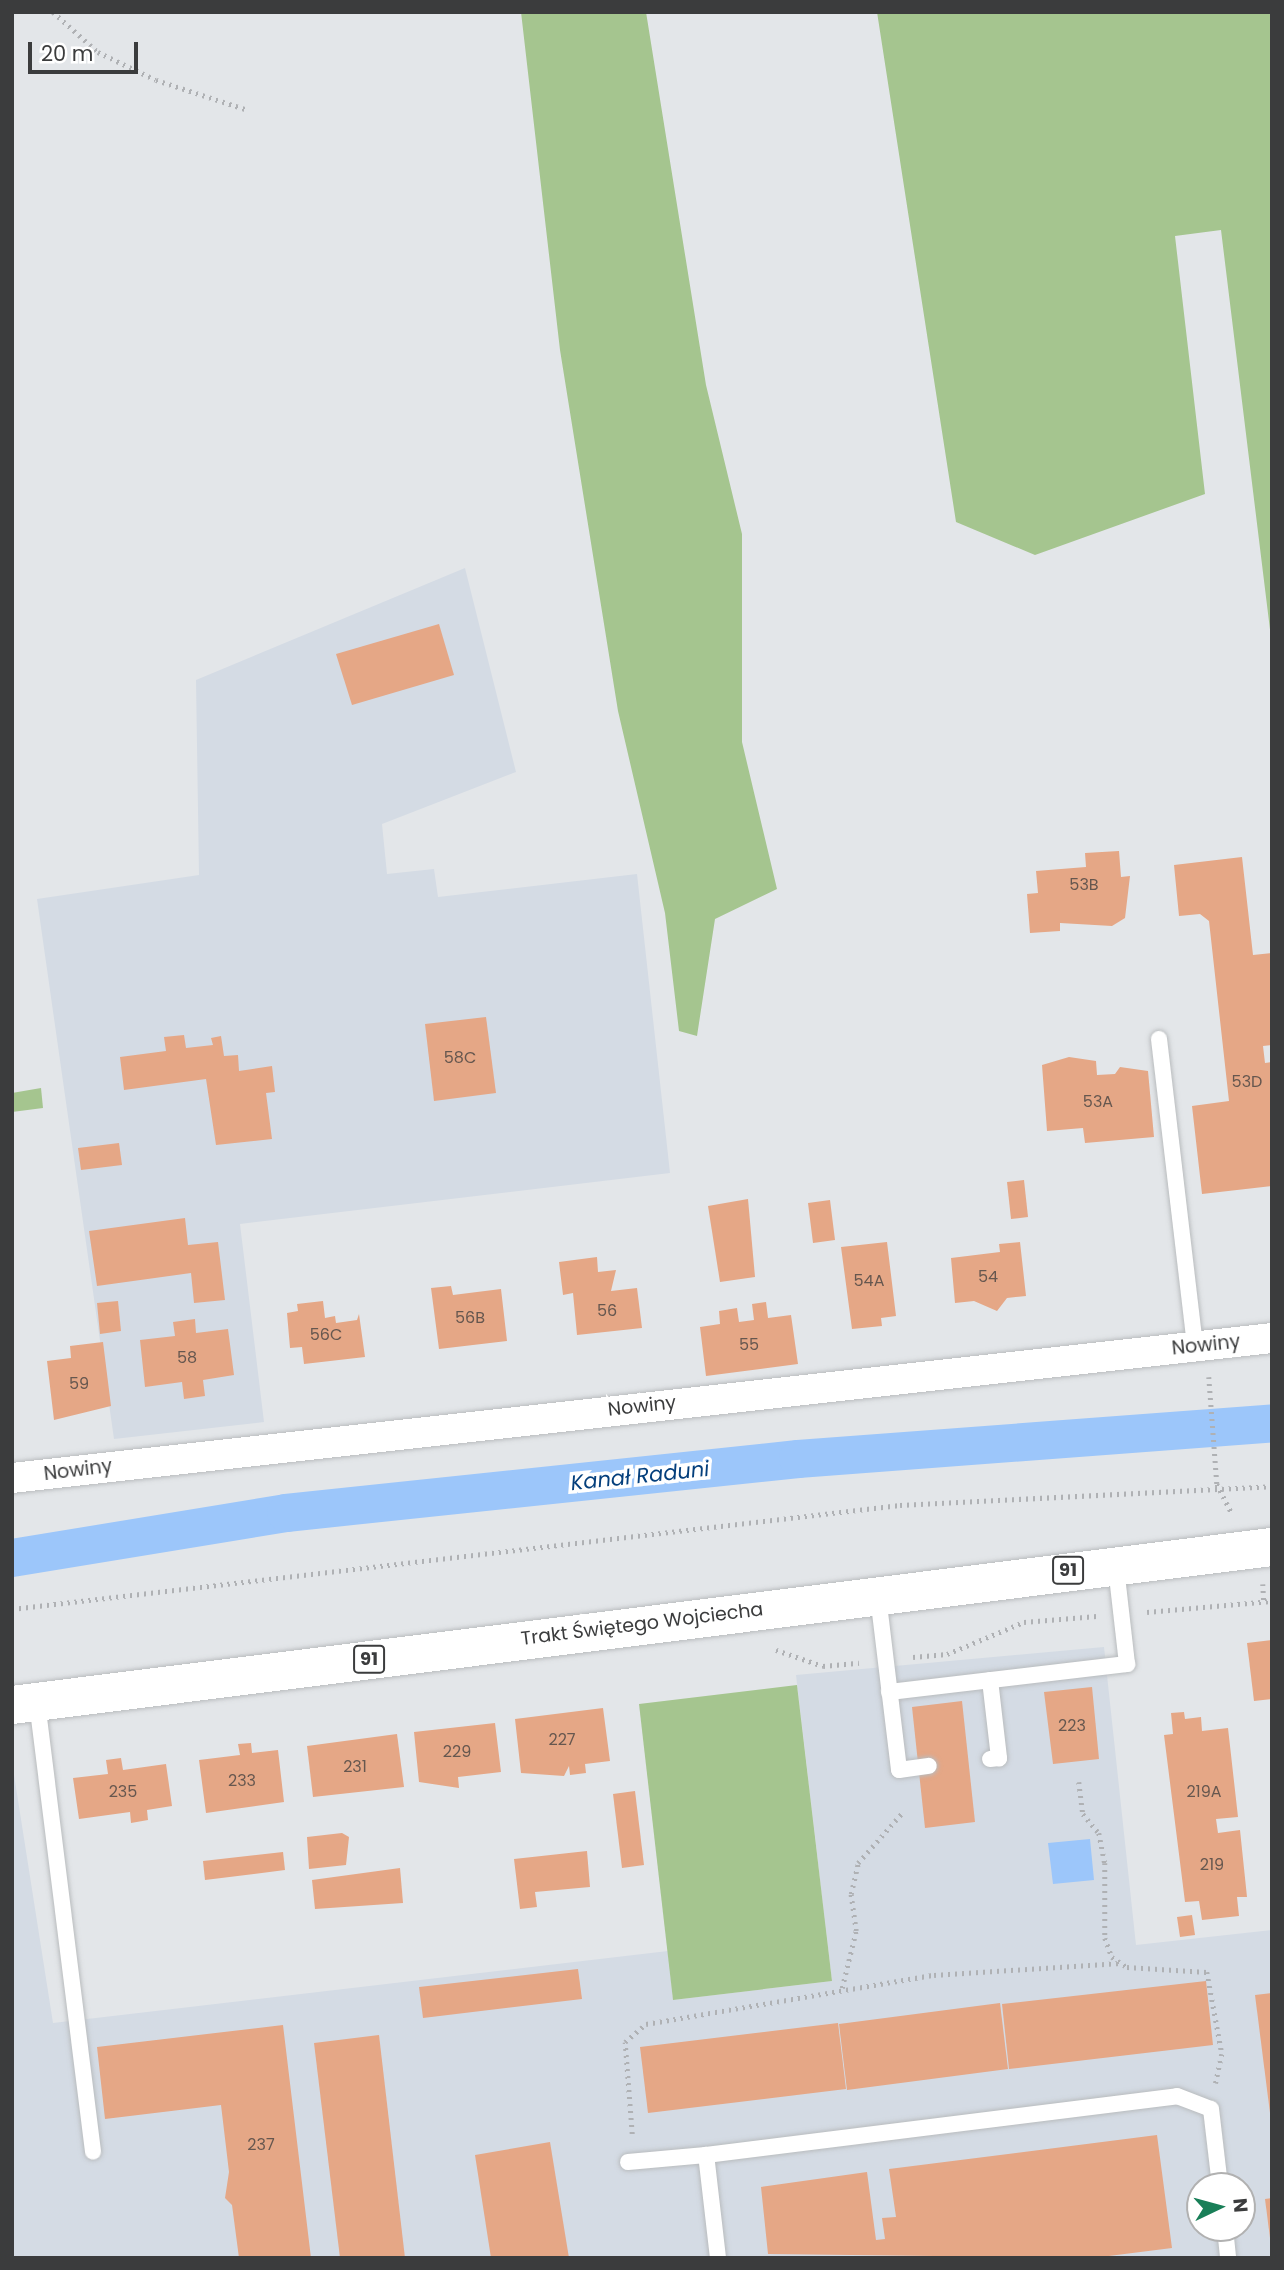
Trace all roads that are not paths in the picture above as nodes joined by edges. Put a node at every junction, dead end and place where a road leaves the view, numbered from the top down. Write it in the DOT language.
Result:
graph roads {
  1 [pos="1158,1039"];
  2 [pos="1272,1338"];
  3 [pos="1195,1346"];
  4 [pos="12,1478"];
  5 [pos="1272,1547"];
  6 [pos="1115,1564"];
  7 [pos="878,1594"];
  8 [pos="990,1680"];
  9 [pos="889,1694"];
  10 [pos="24,1702"];
  11 [pos="990,1759"];
  12 [pos="929,1766"];
  13 [pos="93,2152"];
  14 [pos="706,2155"];
  15 [pos="632,2162"];
  16 [pos="1218,2172"];
  17 [pos="718,2258"];
  1 -- 3 [label="lane"];
  2 -- 3 [label="street, Nowiny"];
  3 -- 4 [label="street, Nowiny"];
  5 -- 6 [label="main road, Trakt Świętego Wojciecha / 91"];
  6 -- 7 [label="main road, Trakt Świętego Wojciecha / 91"];
  6 -- 8 [label="lane"];
  7 -- 9 [label="lane"];
  7 -- 10 [label="main road, Trakt Świętego Wojciecha / 91"];
  8 -- 9 [label="lane"];
  8 -- 11 [label="lane"];
  9 -- 12 [label="lane"];
  10 -- 13 [label="lane"];
  14 -- 15 [label="lane"];
  14 -- 16 [label="lane"];
  14 -- 17 [label="lane"];
}
